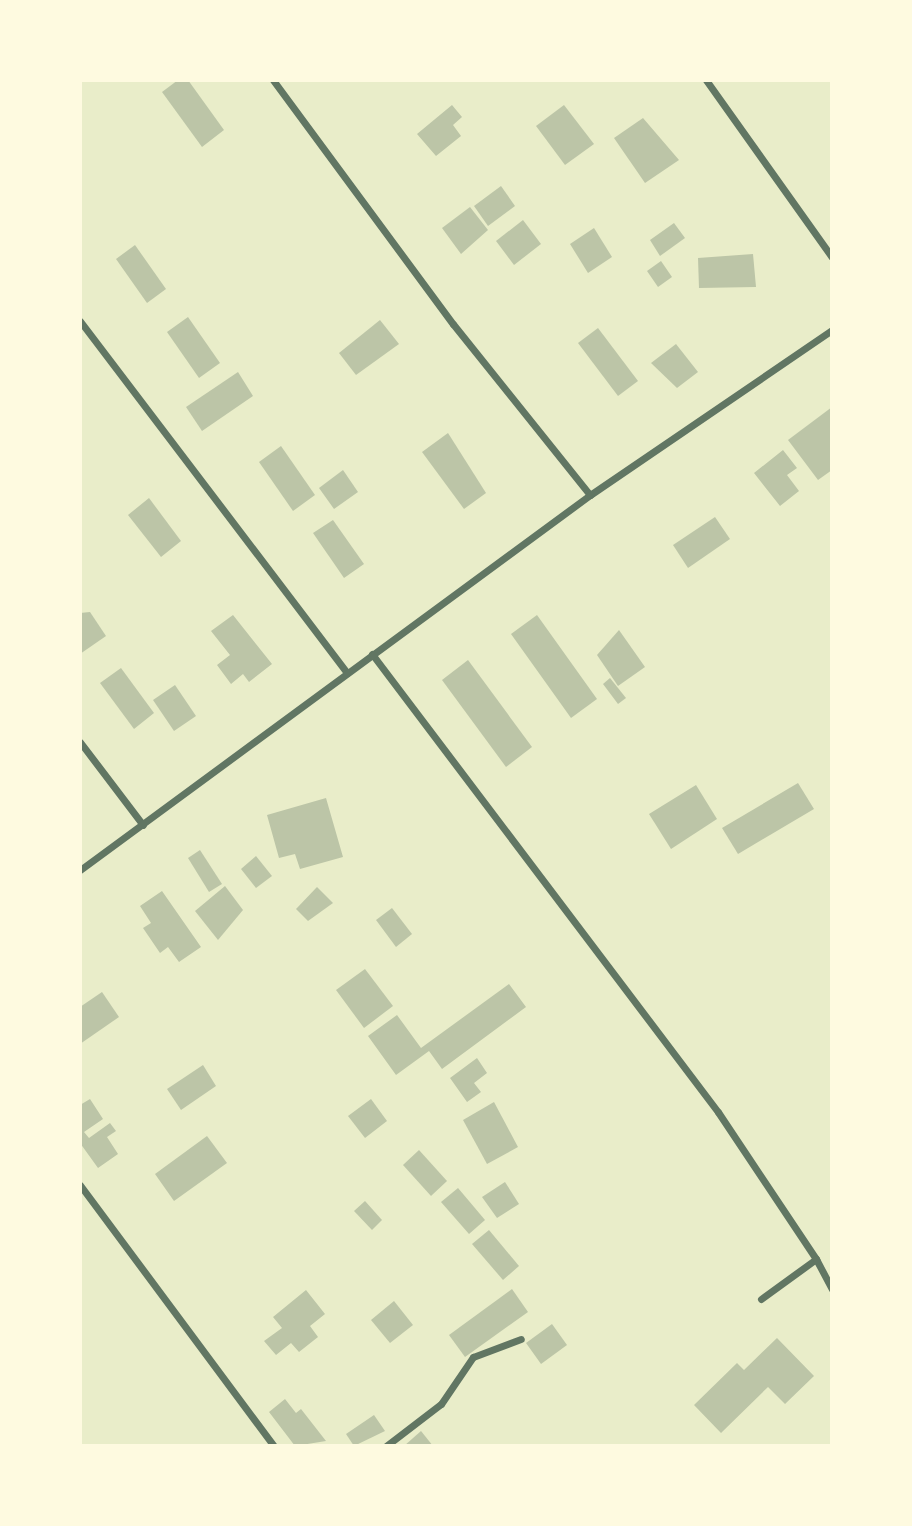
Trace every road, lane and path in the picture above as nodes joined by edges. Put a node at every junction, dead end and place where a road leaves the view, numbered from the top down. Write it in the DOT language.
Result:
graph roads {
  1 [pos="273,80"];
  2 [pos="706,80"];
  3 [pos="831,257"];
  4 [pos="80,321"];
  5 [pos="831,330"];
  6 [pos="590,495"];
  7 [pos="372,654"];
  8 [pos="348,673"];
  9 [pos="80,742"];
  10 [pos="143,825"];
  11 [pos="80,870"];
  12 [pos="80,1185"];
  13 [pos="816,1259"];
  14 [pos="831,1289"];
  15 [pos="761,1299"];
  16 [pos="521,1339"];
  17 [pos="274,1446"];
  18 [pos="386,1446"];
  1 -- 6 [label="street"];
  2 -- 3 [label="street"];
  4 -- 8 [label="street"];
  5 -- 6 [label="street"];
  6 -- 7 [label="street"];
  7 -- 8 [label="street"];
  7 -- 13 [label="street"];
  8 -- 10 [label="street"];
  9 -- 10 [label="street"];
  10 -- 11 [label="street"];
  12 -- 17 [label="street"];
  13 -- 14 [label="street"];
  13 -- 15 [label="street"];
  16 -- 18 [label="street"];
}
